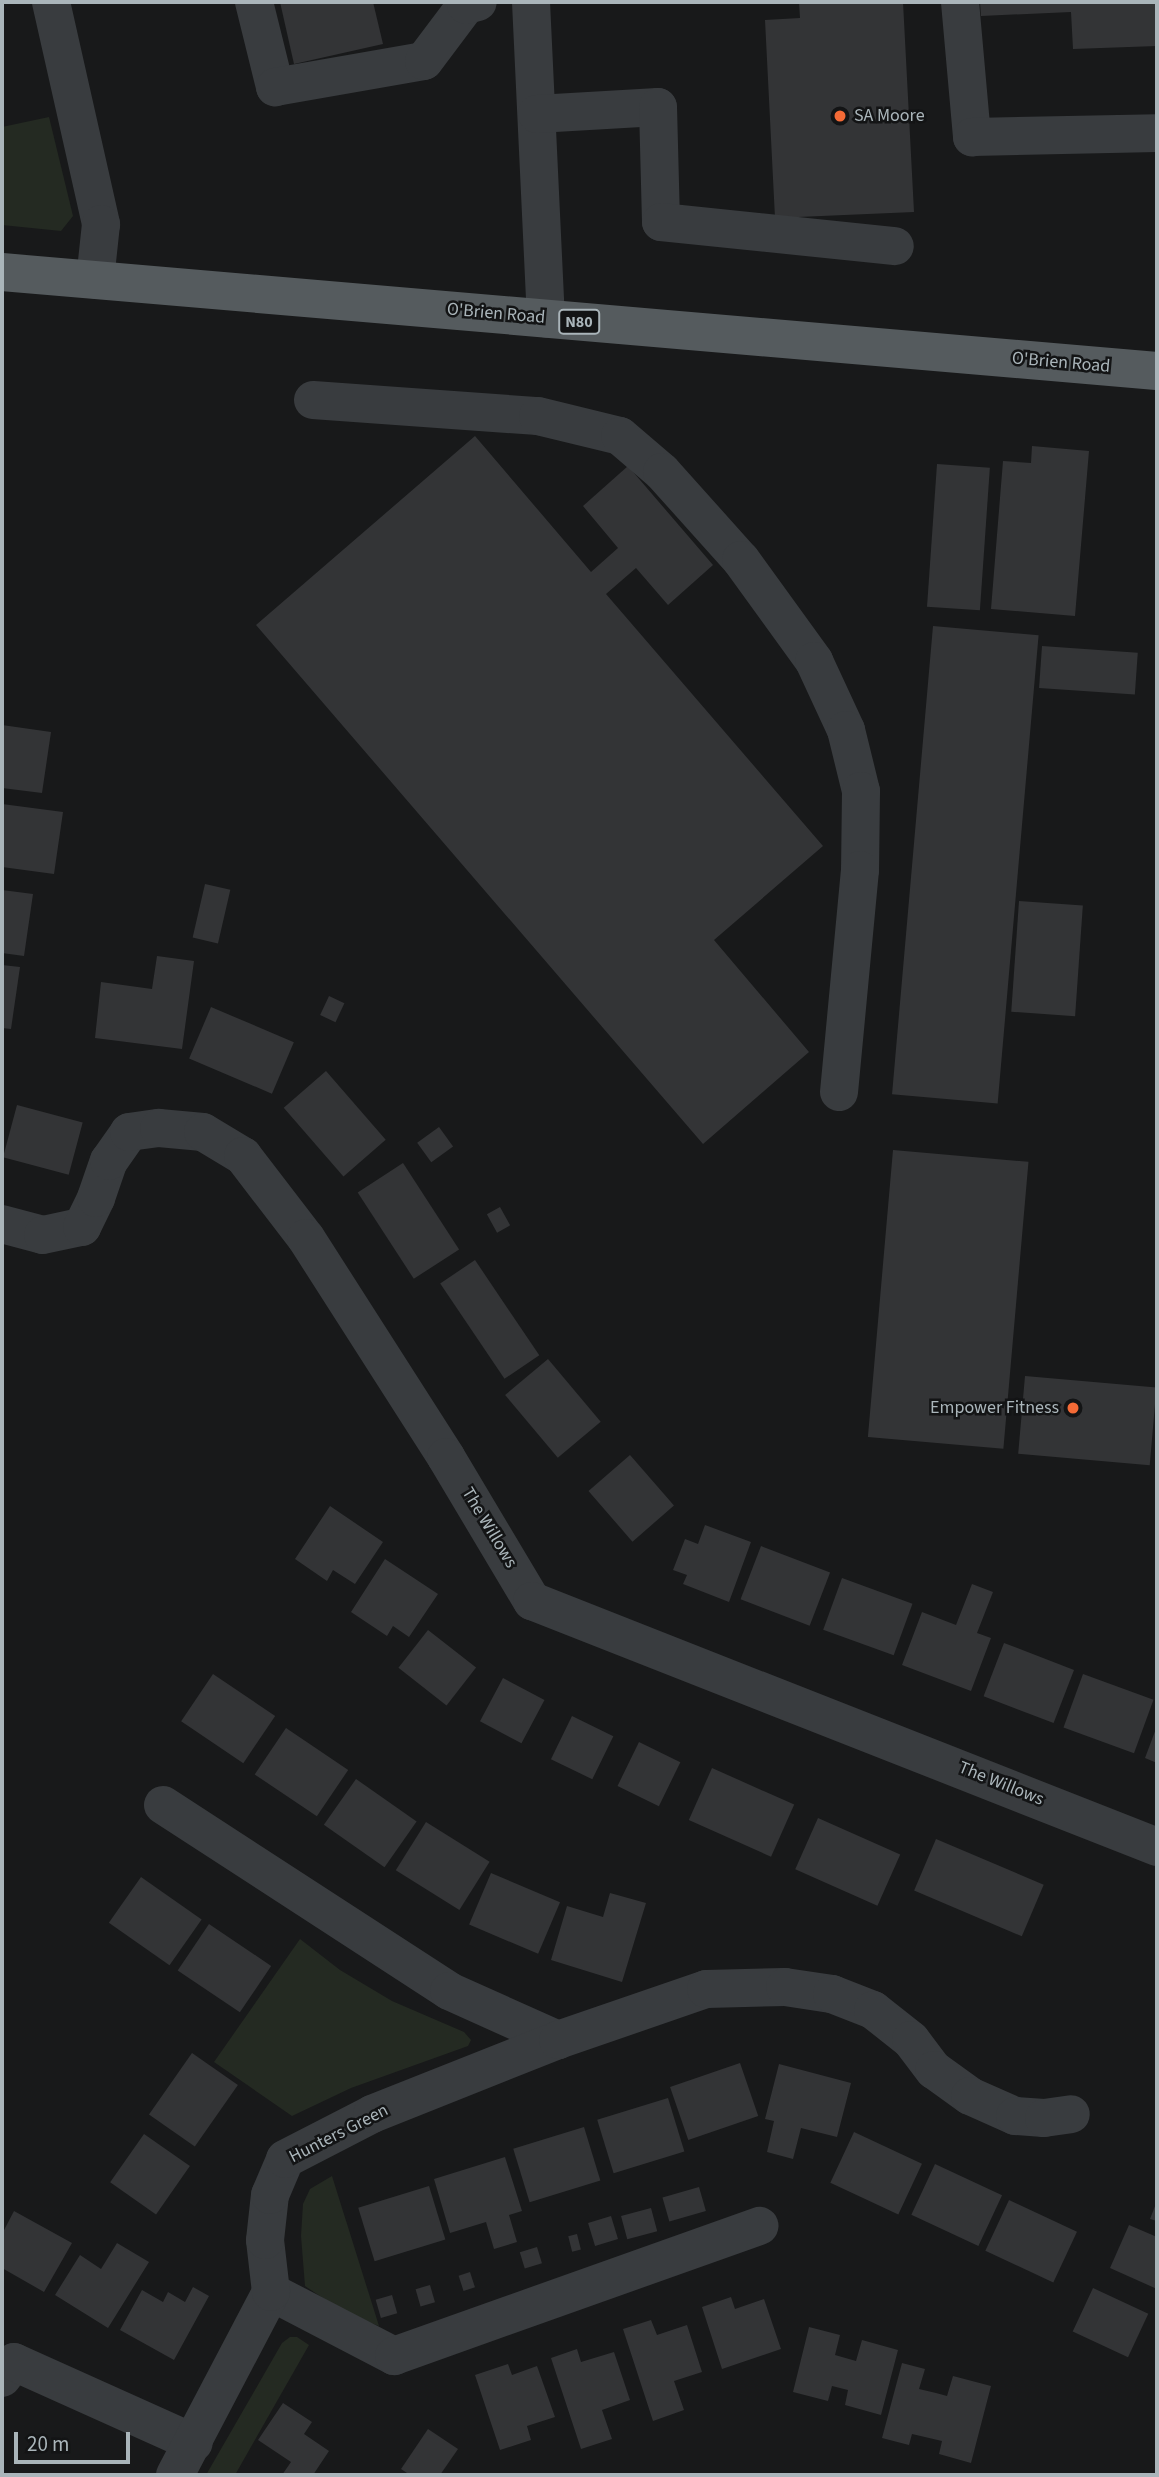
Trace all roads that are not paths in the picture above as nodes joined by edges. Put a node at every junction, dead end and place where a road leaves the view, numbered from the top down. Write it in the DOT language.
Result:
graph roads {
  1 [pos="51,2"];
  2 [pos="254,2"];
  3 [pos="478,2"];
  4 [pos="531,2"];
  5 [pos="960,2"];
  6 [pos="537,114"];
  7 [pos="1157,133"];
  8 [pos="895,246"];
  9 [pos="2,272"];
  10 [pos="95,280"];
  11 [pos="546,319"];
  12 [pos="1157,371"];
  13 [pos="313,400"];
  14 [pos="839,1091"];
  15 [pos="2,1224"];
  16 [pos="163,1805"];
  17 [pos="1157,1847"];
  18 [pos="558,2040"];
  19 [pos="1071,2114"];
  20 [pos="760,2226"];
  21 [pos="271,2292"];
  22 [pos="2,2378"];
  23 [pos="194,2443"];
  24 [pos="175,2475"];
  1 -- 10 [label="street"];
  2 -- 3 [label="street"];
  4 -- 6 [label="street"];
  5 -- 7 [label="street"];
  6 -- 8 [label="street"];
  6 -- 11 [label="street"];
  9 -- 10 [label="main road, O'Brien Road / N80"];
  10 -- 11 [label="main road, O'Brien Road / N80"];
  11 -- 12 [label="main road, O'Brien Road / N80"];
  13 -- 14 [label="street"];
  15 -- 17 [label="street, The Willows"];
  16 -- 18 [label="street"];
  18 -- 19 [label="street, Hunters Green"];
  18 -- 21 [label="street, Hunters Green"];
  20 -- 21 [label="street"];
  21 -- 23 [label="street"];
  22 -- 23 [label="street"];
  23 -- 24 [label="street"];
}
